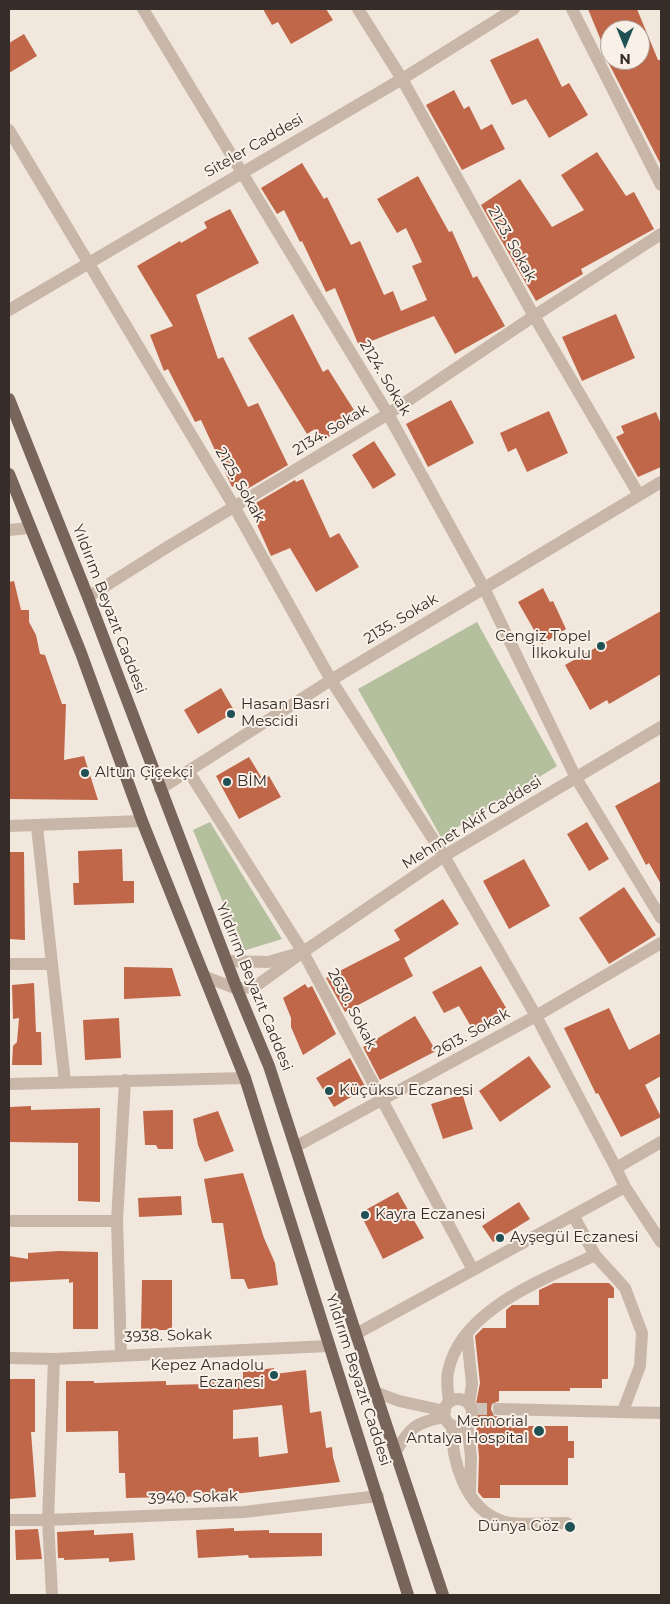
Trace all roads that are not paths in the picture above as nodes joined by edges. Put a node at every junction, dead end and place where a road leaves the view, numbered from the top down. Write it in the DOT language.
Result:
graph roads {
  1 [pos="143,9"];
  2 [pos="358,9"];
  3 [pos="514,9"];
  4 [pos="572,9"];
  5 [pos="402,79"];
  6 [pos="9,130"];
  7 [pos="242,172"];
  8 [pos="661,185"];
  9 [pos="661,234"];
  10 [pos="90,262"];
  11 [pos="9,310"];
  12 [pos="534,316"];
  13 [pos="9,399"];
  14 [pos="388,414"];
  15 [pos="9,474"];
  16 [pos="661,482"];
  17 [pos="639,494"];
  18 [pos="235,508"];
  19 [pos="29,528"];
  20 [pos="9,530"];
  21 [pos="484,588"];
  22 [pos="88,598"];
  23 [pos="331,680"];
  24 [pos="661,727"];
  25 [pos="189,772"];
  26 [pos="576,778"];
  27 [pos="160,789"];
  28 [pos="142,821"];
  29 [pos="9,826"];
  30 [pos="37,827"];
  31 [pos="444,856"];
  32 [pos="661,918"];
  33 [pos="661,943"];
  34 [pos="303,952"];
  35 [pos="226,961"];
  36 [pos="9,964"];
  37 [pos="51,964"];
  38 [pos="206,977"];
  39 [pos="237,989"];
  40 [pos="536,1016"];
  41 [pos="245,1078"];
  42 [pos="125,1080"];
  43 [pos="65,1082"];
  44 [pos="9,1084"];
  45 [pos="383,1100"];
  46 [pos="661,1142"];
  47 [pos="295,1147"];
  48 [pos="616,1168"];
  49 [pos="625,1187"];
  50 [pos="573,1215"];
  51 [pos="9,1220"];
  52 [pos="117,1221"];
  53 [pos="661,1242"];
  54 [pos="595,1255"];
  55 [pos="473,1270"];
  56 [pos="356,1334"];
  57 [pos="467,1336"];
  58 [pos="328,1346"];
  59 [pos="121,1354"];
  60 [pos="9,1358"];
  61 [pos="54,1359"];
  62 [pos="375,1392"];
  63 [pos="472,1407"];
  64 [pos="500,1409"];
  65 [pos="623,1411"];
  66 [pos="661,1413"];
  67 [pos="448,1414"];
  68 [pos="467,1423"];
  69 [pos="395,1453"];
  70 [pos="378,1496"];
  71 [pos="470,1496"];
  72 [pos="9,1520"];
  73 [pos="48,1520"];
  74 [pos="567,1523"];
  75 [pos="52,1595"];
  76 [pos="408,1595"];
  77 [pos="443,1595"];
  1 -- 7 [label="street, 2124. Sokak"];
  2 -- 5 [label="street, 2123. Sokak"];
  3 -- 5 [label="street, Siteler Caddesi"];
  4 -- 8 [label="street"];
  5 -- 7 [label="street, Siteler Caddesi"];
  5 -- 12 [label="street, 2123. Sokak"];
  6 -- 10 [label="street, 2125. Sokak"];
  7 -- 10 [label="street, Siteler Caddesi"];
  7 -- 14 [label="street, 2124. Sokak"];
  9 -- 12 [label="street, 2134. Sokak"];
  10 -- 11 [label="street, Siteler Caddesi"];
  10 -- 18 [label="street, 2125. Sokak"];
  12 -- 14 [label="street, 2134. Sokak"];
  12 -- 17 [label="street, 2123. Sokak"];
  13 -- 22 [label="main road, Yıldırım Beyazıt Caddesi"];
  14 -- 18 [label="street, 2134. Sokak"];
  14 -- 21 [label="street, 2124. Sokak"];
  15 -- 19 [label="main road, Yıldırım Beyazıt Caddesi"];
  16 -- 17 [label="street, 2135. Sokak"];
  17 -- 21 [label="street, 2135. Sokak"];
  18 -- 22 [label="street, 2134. Sokak"];
  18 -- 23 [label="street, 2125. Sokak"];
  19 -- 20 [label="street"];
  19 -- 28 [label="main road, Yıldırım Beyazıt Caddesi"];
  21 -- 23 [label="street, 2135. Sokak"];
  21 -- 26 [label="street, 2124. Sokak"];
  22 -- 27 [label="main road, Yıldırım Beyazıt Caddesi"];
  23 -- 25 [label="street, 2135. Sokak"];
  23 -- 31 [label="street, 2125. Sokak"];
  24 -- 26 [label="street, Mehmet Akif Caddesi"];
  25 -- 27 [label="street, 2135. Sokak"];
  25 -- 34 [label="street, 2630. Sokak"];
  26 -- 31 [label="street, Mehmet Akif Caddesi"];
  26 -- 32 [label="street, 2124. Sokak"];
  27 -- 35 [label="main road, Yıldırım Beyazıt Caddesi"];
  28 -- 30 [label="street"];
  28 -- 38 [label="main road, Yıldırım Beyazıt Caddesi"];
  29 -- 30 [label="street"];
  30 -- 37 [label="street"];
  31 -- 34 [label="street, Mehmet Akif Caddesi"];
  31 -- 40 [label="street, 2125. Sokak"];
  33 -- 40 [label="street, 2613. Sokak"];
  34 -- 35 [label="street"];
  34 -- 39 [label="street, Mehmet Akif Caddesi"];
  34 -- 45 [label="street, 2630. Sokak"];
  35 -- 39 [label="main road, Yıldırım Beyazıt Caddesi"];
  36 -- 37 [label="street"];
  37 -- 43 [label="street"];
  38 -- 39 [label="street"];
  38 -- 41 [label="main road, Yıldırım Beyazıt Caddesi"];
  39 -- 47 [label="main road, Yıldırım Beyazıt Caddesi"];
  40 -- 45 [label="street, 2613. Sokak"];
  40 -- 48 [label="street, 2125. Sokak"];
  41 -- 42 [label="street"];
  41 -- 58 [label="main road, Yıldırım Beyazıt Caddesi"];
  42 -- 43 [label="street"];
  42 -- 52 [label="street"];
  43 -- 44 [label="street"];
  45 -- 47 [label="street, 2613. Sokak"];
  45 -- 55 [label="street, 2630. Sokak"];
  46 -- 48 [label="street"];
  47 -- 56 [label="main road, Yıldırım Beyazıt Caddesi"];
  48 -- 49 [label="street, 2125. Sokak"];
  49 -- 50 [label="street"];
  49 -- 53 [label="street, 2125. Sokak"];
  50 -- 54 [label="street"];
  50 -- 55 [label="street"];
  51 -- 52 [label="street"];
  52 -- 59 [label="street"];
  54 -- 57 [label="street"];
  54 -- 65 [label="street"];
  55 -- 56 [label="street"];
  56 -- 62 [label="main road, Yıldırım Beyazıt Caddesi"];
  57 -- 63 [label="street"];
  57 -- 67 [label="street"];
  58 -- 59 [label="street, 3938. Sokak"];
  58 -- 70 [label="main road, Yıldırım Beyazıt Caddesi"];
  59 -- 61 [label="street, 3938. Sokak"];
  60 -- 61 [label="street, 3938. Sokak"];
  61 -- 73 [label="street"];
  62 -- 67 [label="street"];
  62 -- 69 [label="main road, Yıldırım Beyazıt Caddesi"];
  63 -- 67 [label="street"];
  63 -- 68 [label="street"];
  64 -- 65 [label="street"];
  65 -- 66 [label="street"];
  67 -- 68 [label="street"];
  67 -- 69 [label="street"];
  67 -- 71 [label="street"];
  68 -- 71 [label="street"];
  69 -- 77 [label="main road, Yıldırım Beyazıt Caddesi"];
  70 -- 73 [label="street, 3940. Sokak"];
  70 -- 76 [label="main road, Yıldırım Beyazıt Caddesi"];
  71 -- 74 [label="street"];
  72 -- 73 [label="street, 3940. Sokak"];
  73 -- 75 [label="street"];
}
